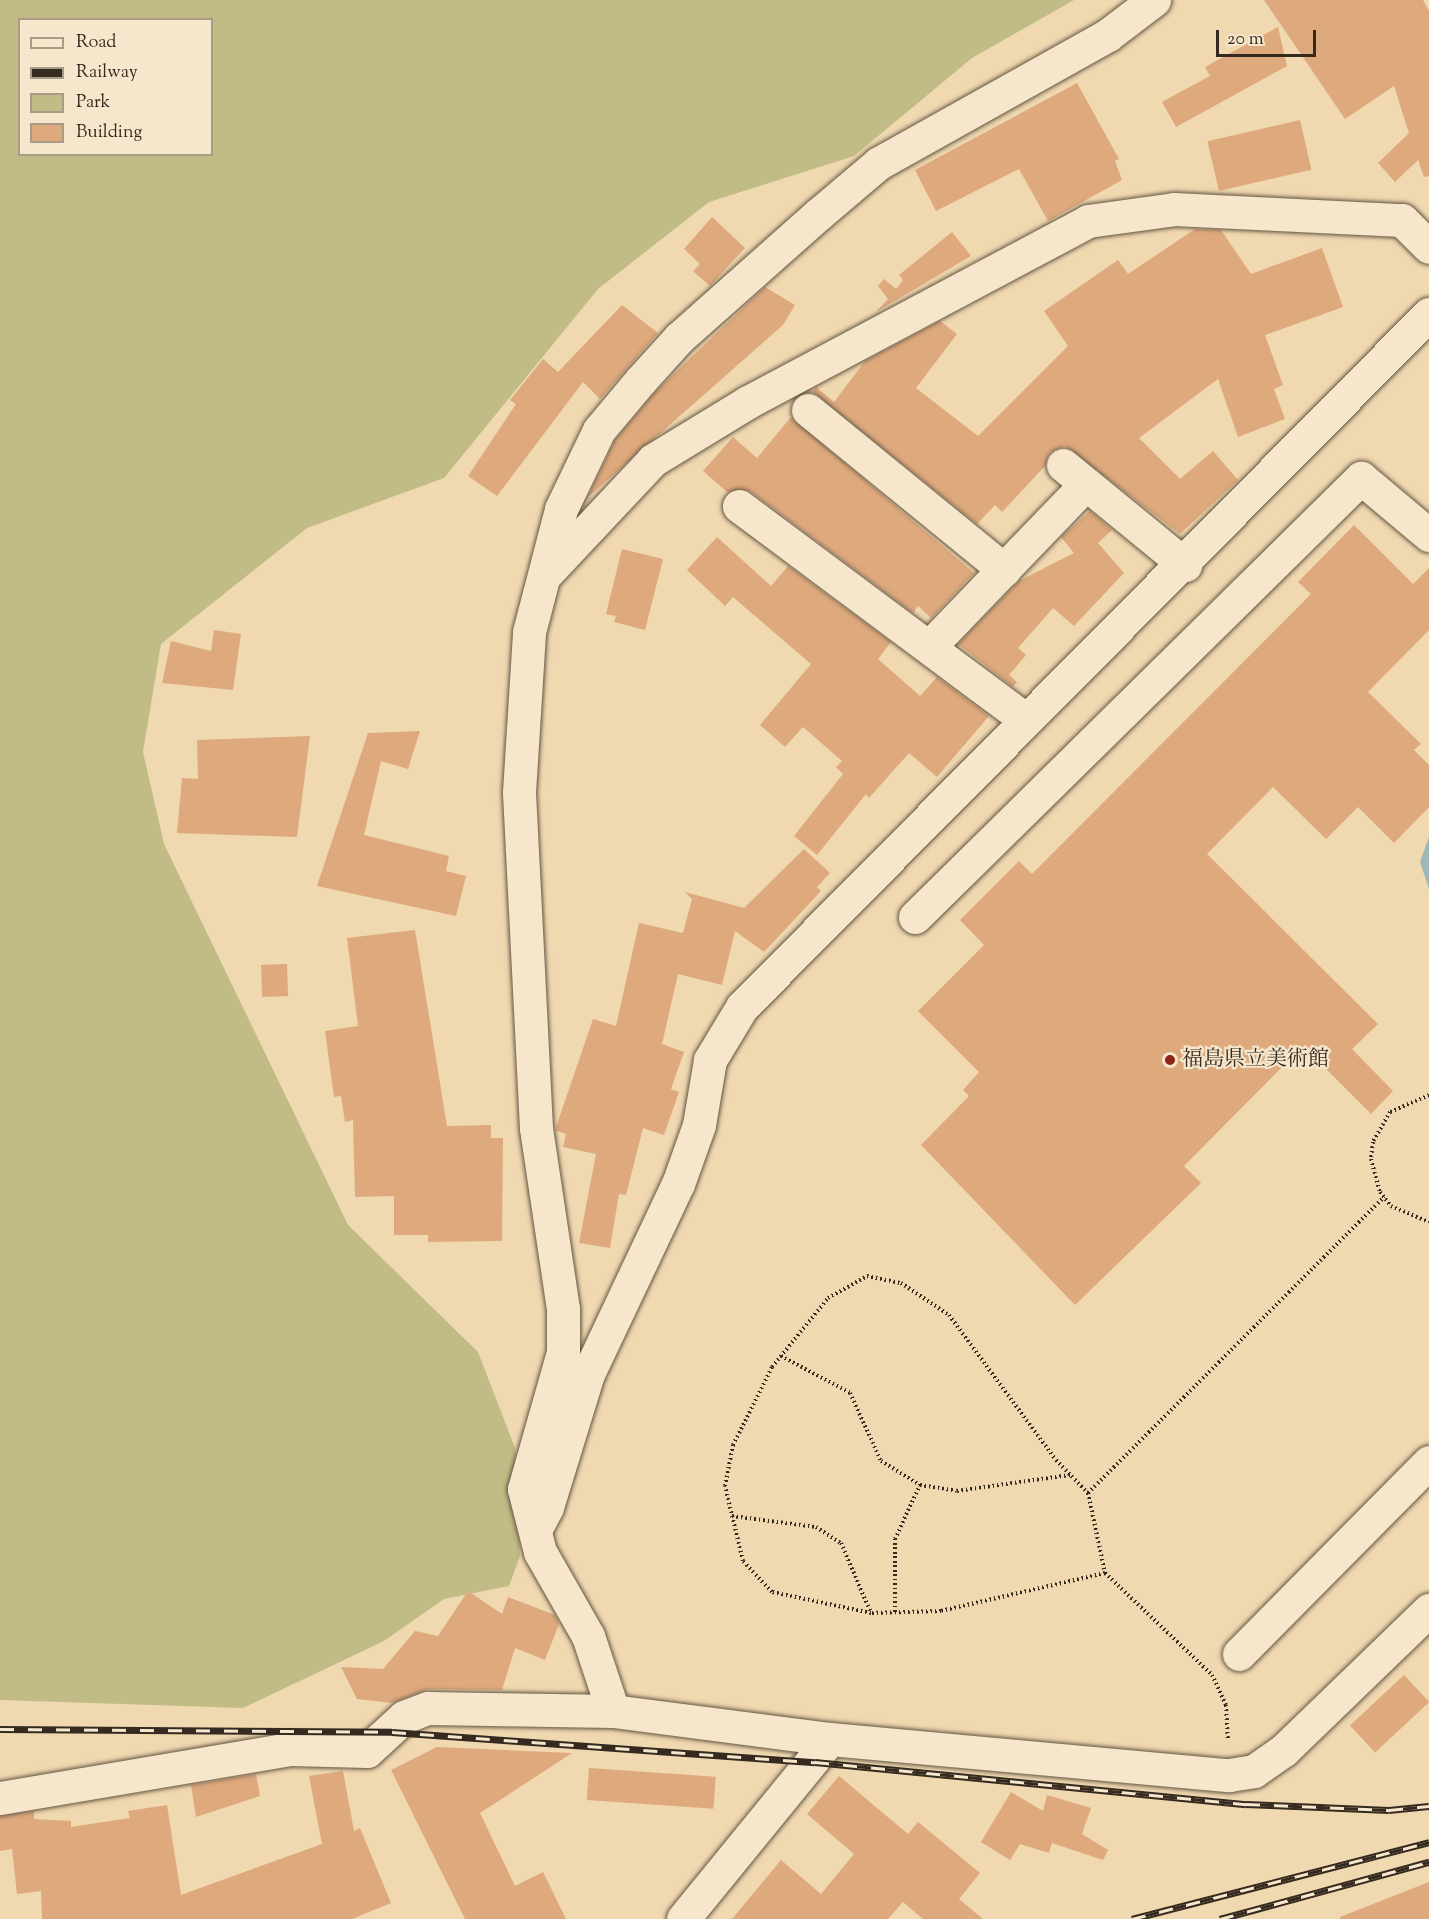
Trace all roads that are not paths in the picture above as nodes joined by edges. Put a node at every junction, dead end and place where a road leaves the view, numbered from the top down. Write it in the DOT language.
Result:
graph roads {
  1 [pos="1154,0"];
  2 [pos="1429,247"];
  3 [pos="1429,314"];
  4 [pos="808,410"];
  5 [pos="739,506"];
  6 [pos="1429,535"];
  7 [pos="1185,565"];
  8 [pos="1004,570"];
  9 [pos="544,576"];
  10 [pos="929,648"];
  11 [pos="1025,719"];
  12 [pos="915,917"];
  13 [pos="1429,1462"];
  14 [pos="535,1530"];
  15 [pos="1429,1610"];
  16 [pos="1239,1654"];
  17 [pos="613,1711"];
  18 [pos="830,1738"];
  19 [pos="0,1798"];
  20 [pos="683,1919"];
  1 -- 9 [label="street"];
  2 -- 9 [label="street"];
  3 -- 7 [label="street"];
  4 -- 8 [label="street"];
  5 -- 10 [label="street"];
  6 -- 12 [label="street"];
  7 -- 8 [label="street"];
  7 -- 11 [label="street"];
  8 -- 10 [label="street"];
  9 -- 14 [label="street"];
  10 -- 11 [label="street"];
  11 -- 14 [label="street"];
  13 -- 16 [label="street"];
  14 -- 17 [label="street"];
  15 -- 18 [label="street"];
  17 -- 18 [label="street"];
  17 -- 19 [label="street"];
  18 -- 20 [label="street"];
}
